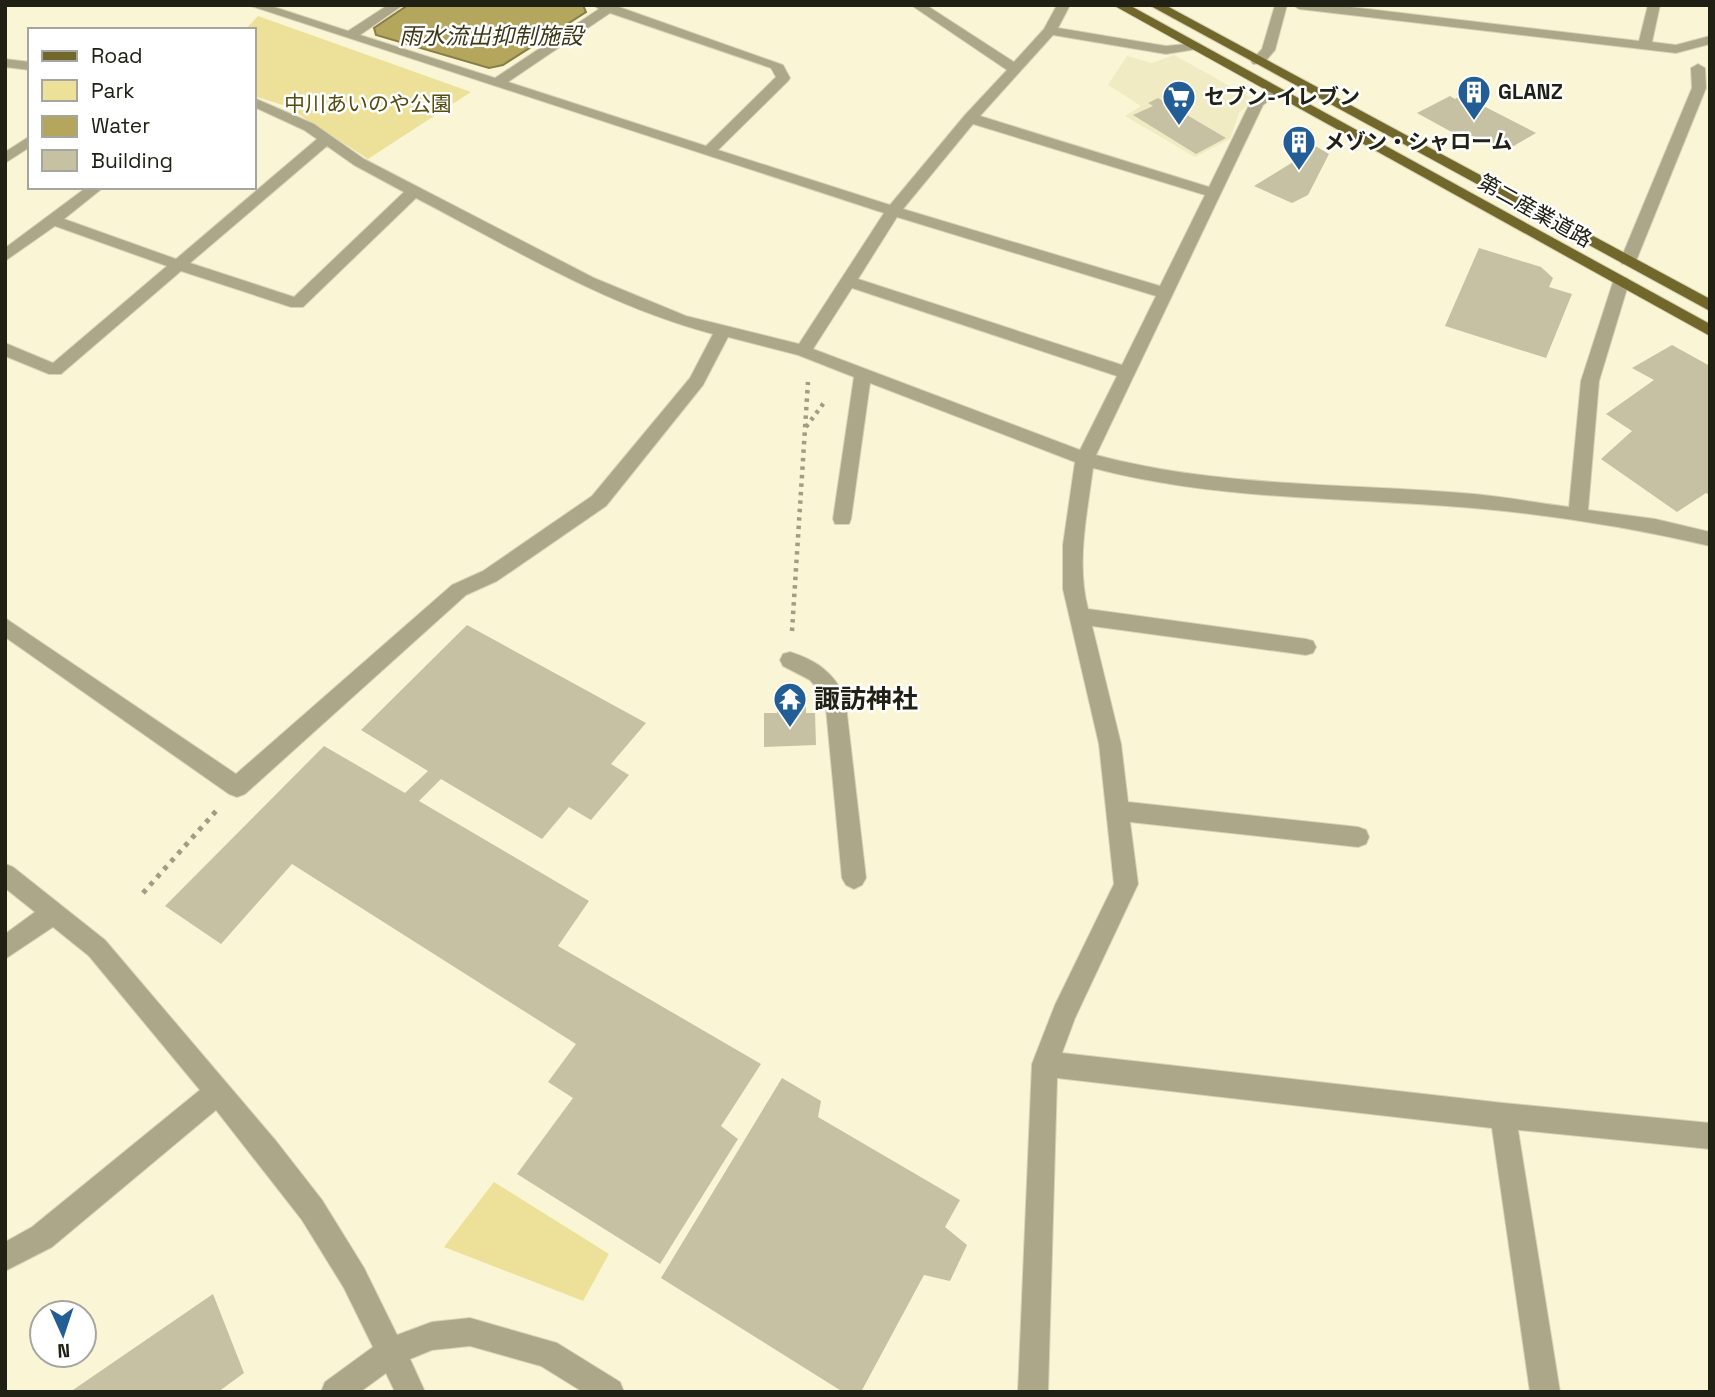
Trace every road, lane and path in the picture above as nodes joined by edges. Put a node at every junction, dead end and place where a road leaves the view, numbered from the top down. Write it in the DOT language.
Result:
graph roads {
  1 [pos="254,5"];
  2 [pos="397,5"];
  3 [pos="917,5"];
  4 [pos="1064,5"];
  5 [pos="1119,5"];
  6 [pos="1155,5"];
  7 [pos="1281,5"];
  8 [pos="1299,5"];
  9 [pos="1654,5"];
  10 [pos="608,6"];
  11 [pos="1424,12"];
  12 [pos="1050,31"];
  13 [pos="349,36"];
  14 [pos="1710,40"];
  15 [pos="1645,45"];
  16 [pos="1192,46"];
  17 [pos="1676,49"];
  18 [pos="1258,61"];
  19 [pos="5,63"];
  20 [pos="27,65"];
  21 [pos="1015,69"];
  22 [pos="1704,70"];
  23 [pos="5,79"];
  24 [pos="496,84"];
  25 [pos="1275,91"];
  26 [pos="256,103"];
  27 [pos="970,118"];
  28 [pos="326,139"];
  29 [pos="28,142"];
  30 [pos="708,152"];
  31 [pos="5,159"];
  32 [pos="94,189"];
  33 [pos="415,190"];
  34 [pos="1213,193"];
  35 [pos="893,211"];
  36 [pos="53,220"];
  37 [pos="5,256"];
  38 [pos="1628,261"];
  39 [pos="178,265"];
  40 [pos="848,281"];
  41 [pos="1620,282"];
  42 [pos="1165,293"];
  43 [pos="1710,306"];
  44 [pos="723,330"];
  45 [pos="1710,331"];
  46 [pos="5,349"];
  47 [pos="806,352"];
  48 [pos="1126,373"];
  49 [pos="863,374"];
  50 [pos="1085,459"];
  51 [pos="1578,514"];
  52 [pos="842,519"];
  53 [pos="1710,539"];
  54 [pos="1079,616"];
  55 [pos="5,626"];
  56 [pos="1306,648"];
  57 [pos="790,660"];
  58 [pos="237,787"];
  59 [pos="1118,811"];
  60 [pos="1358,837"];
  61 [pos="5,874"];
  62 [pos="854,878"];
  63 [pos="143,893"];
  64 [pos="54,912"];
  65 [pos="5,948"];
  66 [pos="1045,1064"];
  67 [pos="219,1091"];
  68 [pos="1503,1116"];
  69 [pos="1710,1136"];
  70 [pos="5,1257"];
  71 [pos="392,1351"];
  72 [pos="335,1392"];
  73 [pos="411,1392"];
  74 [pos="610,1392"];
  75 [pos="1033,1392"];
  76 [pos="1545,1392"];
  1 -- 13 [label="street"];
  2 -- 13 [label="street"];
  3 -- 21 [label="street"];
  4 -- 12 [label="street"];
  5 -- 16 [label="main road, 第二産業道路"];
  6 -- 18 [label="main road, 第二産業道路"];
  7 -- 18 [label="street"];
  8 -- 11 [label="street"];
  9 -- 15 [label="street"];
  10 -- 24 [label="street"];
  10 -- 30 [label="street"];
  11 -- 15 [label="street"];
  12 -- 16 [label="street"];
  12 -- 21 [label="street"];
  13 -- 24 [label="street"];
  14 -- 17 [label="street"];
  15 -- 17 [label="street"];
  16 -- 25 [label="main road, 第二産業道路"];
  17 -- 22 [label="street"];
  18 -- 38 [label="main road, 第二産業道路"];
  19 -- 20 [label="street"];
  20 -- 23 [label="street"];
  21 -- 27 [label="street"];
  22 -- 38 [label="street"];
  24 -- 30 [label="street"];
  25 -- 34 [label="street"];
  25 -- 41 [label="main road, 第二産業道路"];
  26 -- 28 [label="street"];
  27 -- 34 [label="street"];
  27 -- 35 [label="street"];
  28 -- 33 [label="street"];
  28 -- 39 [label="street"];
  29 -- 31 [label="street"];
  30 -- 35 [label="street"];
  32 -- 36 [label="street"];
  33 -- 39 [label="street"];
  33 -- 44 [label="street"];
  34 -- 42 [label="street"];
  35 -- 40 [label="street"];
  35 -- 42 [label="street"];
  36 -- 37 [label="street"];
  36 -- 39 [label="street"];
  38 -- 43 [label="main road, 第二産業道路"];
  39 -- 46 [label="street"];
  40 -- 47 [label="street"];
  40 -- 48 [label="street"];
  41 -- 45 [label="main road, 第二産業道路"];
  41 -- 51 [label="street"];
  42 -- 48 [label="street"];
  44 -- 47 [label="street"];
  44 -- 58 [label="street"];
  47 -- 49 [label="street"];
  47 -- 57 [label="path"];
  48 -- 50 [label="street"];
  49 -- 50 [label="street"];
  49 -- 52 [label="street"];
  50 -- 51 [label="street"];
  50 -- 54 [label="street"];
  51 -- 53 [label="street"];
  54 -- 56 [label="street"];
  54 -- 59 [label="street"];
  55 -- 58 [label="street"];
  57 -- 62 [label="street"];
  58 -- 63 [label="path"];
  59 -- 60 [label="street"];
  59 -- 66 [label="street"];
  61 -- 64 [label="street"];
  64 -- 65 [label="street"];
  64 -- 67 [label="street"];
  66 -- 68 [label="street"];
  66 -- 75 [label="street"];
  67 -- 70 [label="street"];
  67 -- 71 [label="street"];
  68 -- 69 [label="street"];
  68 -- 76 [label="street"];
  71 -- 72 [label="street"];
  71 -- 73 [label="street"];
  71 -- 74 [label="street"];
}
